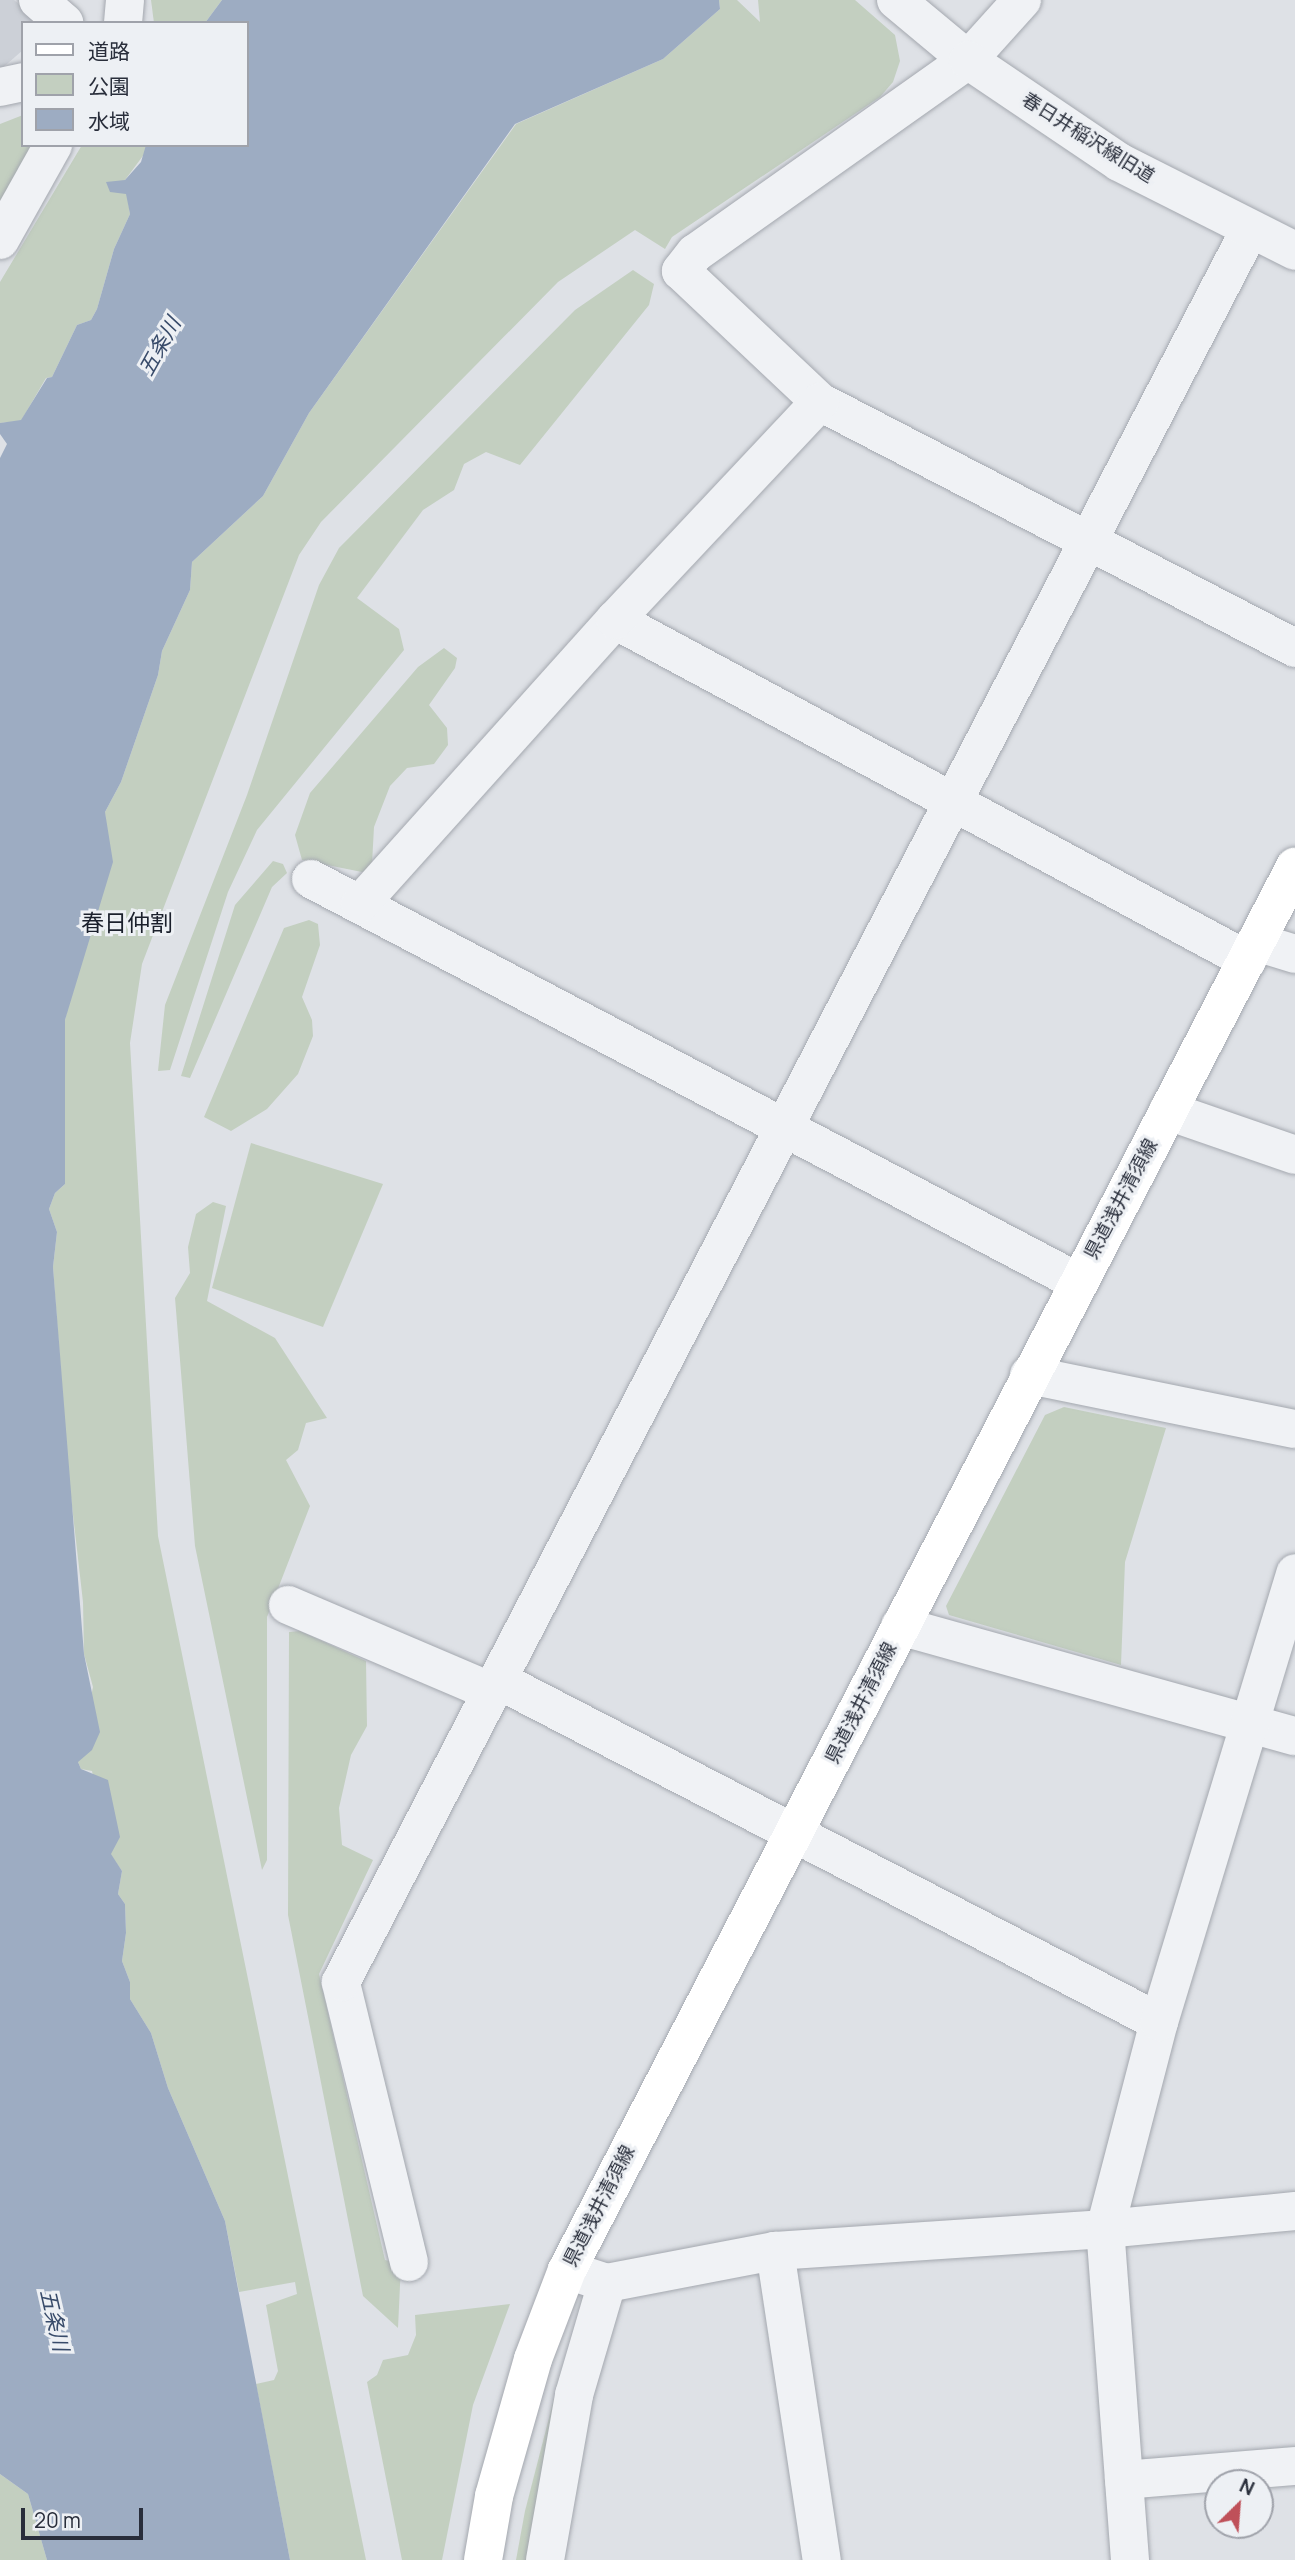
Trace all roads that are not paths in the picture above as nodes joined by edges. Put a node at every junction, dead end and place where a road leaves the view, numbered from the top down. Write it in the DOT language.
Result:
graph roads {
  1 [pos="38,0"];
  2 [pos="125,0"];
  3 [pos="896,0"];
  4 [pos="1022,0"];
  5 [pos="62,21"];
  6 [pos="123,21"];
  7 [pos="968,60"];
  8 [pos="21,83"];
  9 [pos="0,88"];
  10 [pos="52,147"];
  11 [pos="1250,229"];
  12 [pos="0,240"];
  13 [pos="1295,251"];
  14 [pos="820,402"];
  15 [pos="1088,541"];
  16 [pos="615,620"];
  17 [pos="1295,648"];
  18 [pos="953,802"];
  19 [pos="1295,867"];
  20 [pos="311,879"];
  21 [pos="360,904"];
  22 [pos="1252,951"];
  23 [pos="1295,954"];
  24 [pos="1168,1111"];
  25 [pos="784,1128"];
  26 [pos="1295,1155"];
  27 [pos="1078,1282"];
  28 [pos="1029,1375"];
  29 [pos="1295,1429"];
  30 [pos="1295,1573"];
  31 [pos="288,1605"];
  32 [pos="900,1626"];
  33 [pos="495,1686"];
  34 [pos="1248,1723"];
  35 [pos="1295,1735"];
  36 [pos="793,1833"];
  37 [pos="1159,2022"];
  38 [pos="1295,2211"];
  39 [pos="1105,2229"];
  40 [pos="775,2251"];
  41 [pos="409,2262"];
  42 [pos="567,2270"];
  43 [pos="607,2283"];
  44 [pos="1295,2466"];
  45 [pos="1124,2480"];
  46 [pos="483,2560"];
  47 [pos="545,2560"];
  48 [pos="822,2560"];
  49 [pos="1130,2560"];
  1 -- 5 [label="street"];
  2 -- 6 [label="street"];
  3 -- 7 [label="street, 春日井稲沢線旧道"];
  4 -- 7 [label="street"];
  7 -- 11 [label="street, 春日井稲沢線旧道"];
  7 -- 14 [label="street"];
  8 -- 9 [label="street"];
  10 -- 12 [label="street"];
  11 -- 13 [label="street, 春日井稲沢線旧道"];
  11 -- 15 [label="street"];
  14 -- 15 [label="street"];
  14 -- 16 [label="street"];
  15 -- 17 [label="street"];
  15 -- 18 [label="street"];
  16 -- 18 [label="street"];
  16 -- 21 [label="street"];
  18 -- 22 [label="street"];
  18 -- 25 [label="street"];
  19 -- 22 [label="main road, 県道浅井清須線"];
  20 -- 21 [label="street"];
  21 -- 25 [label="street"];
  22 -- 23 [label="street"];
  22 -- 24 [label="main road, 県道浅井清須線"];
  24 -- 26 [label="street"];
  24 -- 27 [label="main road, 県道浅井清須線"];
  25 -- 27 [label="street"];
  25 -- 33 [label="street"];
  27 -- 28 [label="main road, 県道浅井清須線"];
  28 -- 29 [label="street"];
  28 -- 32 [label="main road, 県道浅井清須線"];
  30 -- 34 [label="street"];
  31 -- 33 [label="street"];
  32 -- 34 [label="street"];
  32 -- 36 [label="main road, 県道浅井清須線"];
  33 -- 36 [label="street"];
  33 -- 41 [label="street"];
  34 -- 35 [label="street"];
  34 -- 37 [label="street"];
  36 -- 37 [label="street"];
  36 -- 42 [label="main road, 県道浅井清須線"];
  37 -- 39 [label="street"];
  38 -- 39 [label="street"];
  39 -- 40 [label="street"];
  39 -- 45 [label="street"];
  40 -- 43 [label="street"];
  40 -- 48 [label="street"];
  42 -- 43 [label="street"];
  42 -- 46 [label="main road, 県道浅井清須線"];
  43 -- 47 [label="street"];
  44 -- 45 [label="street"];
  45 -- 49 [label="street"];
}
